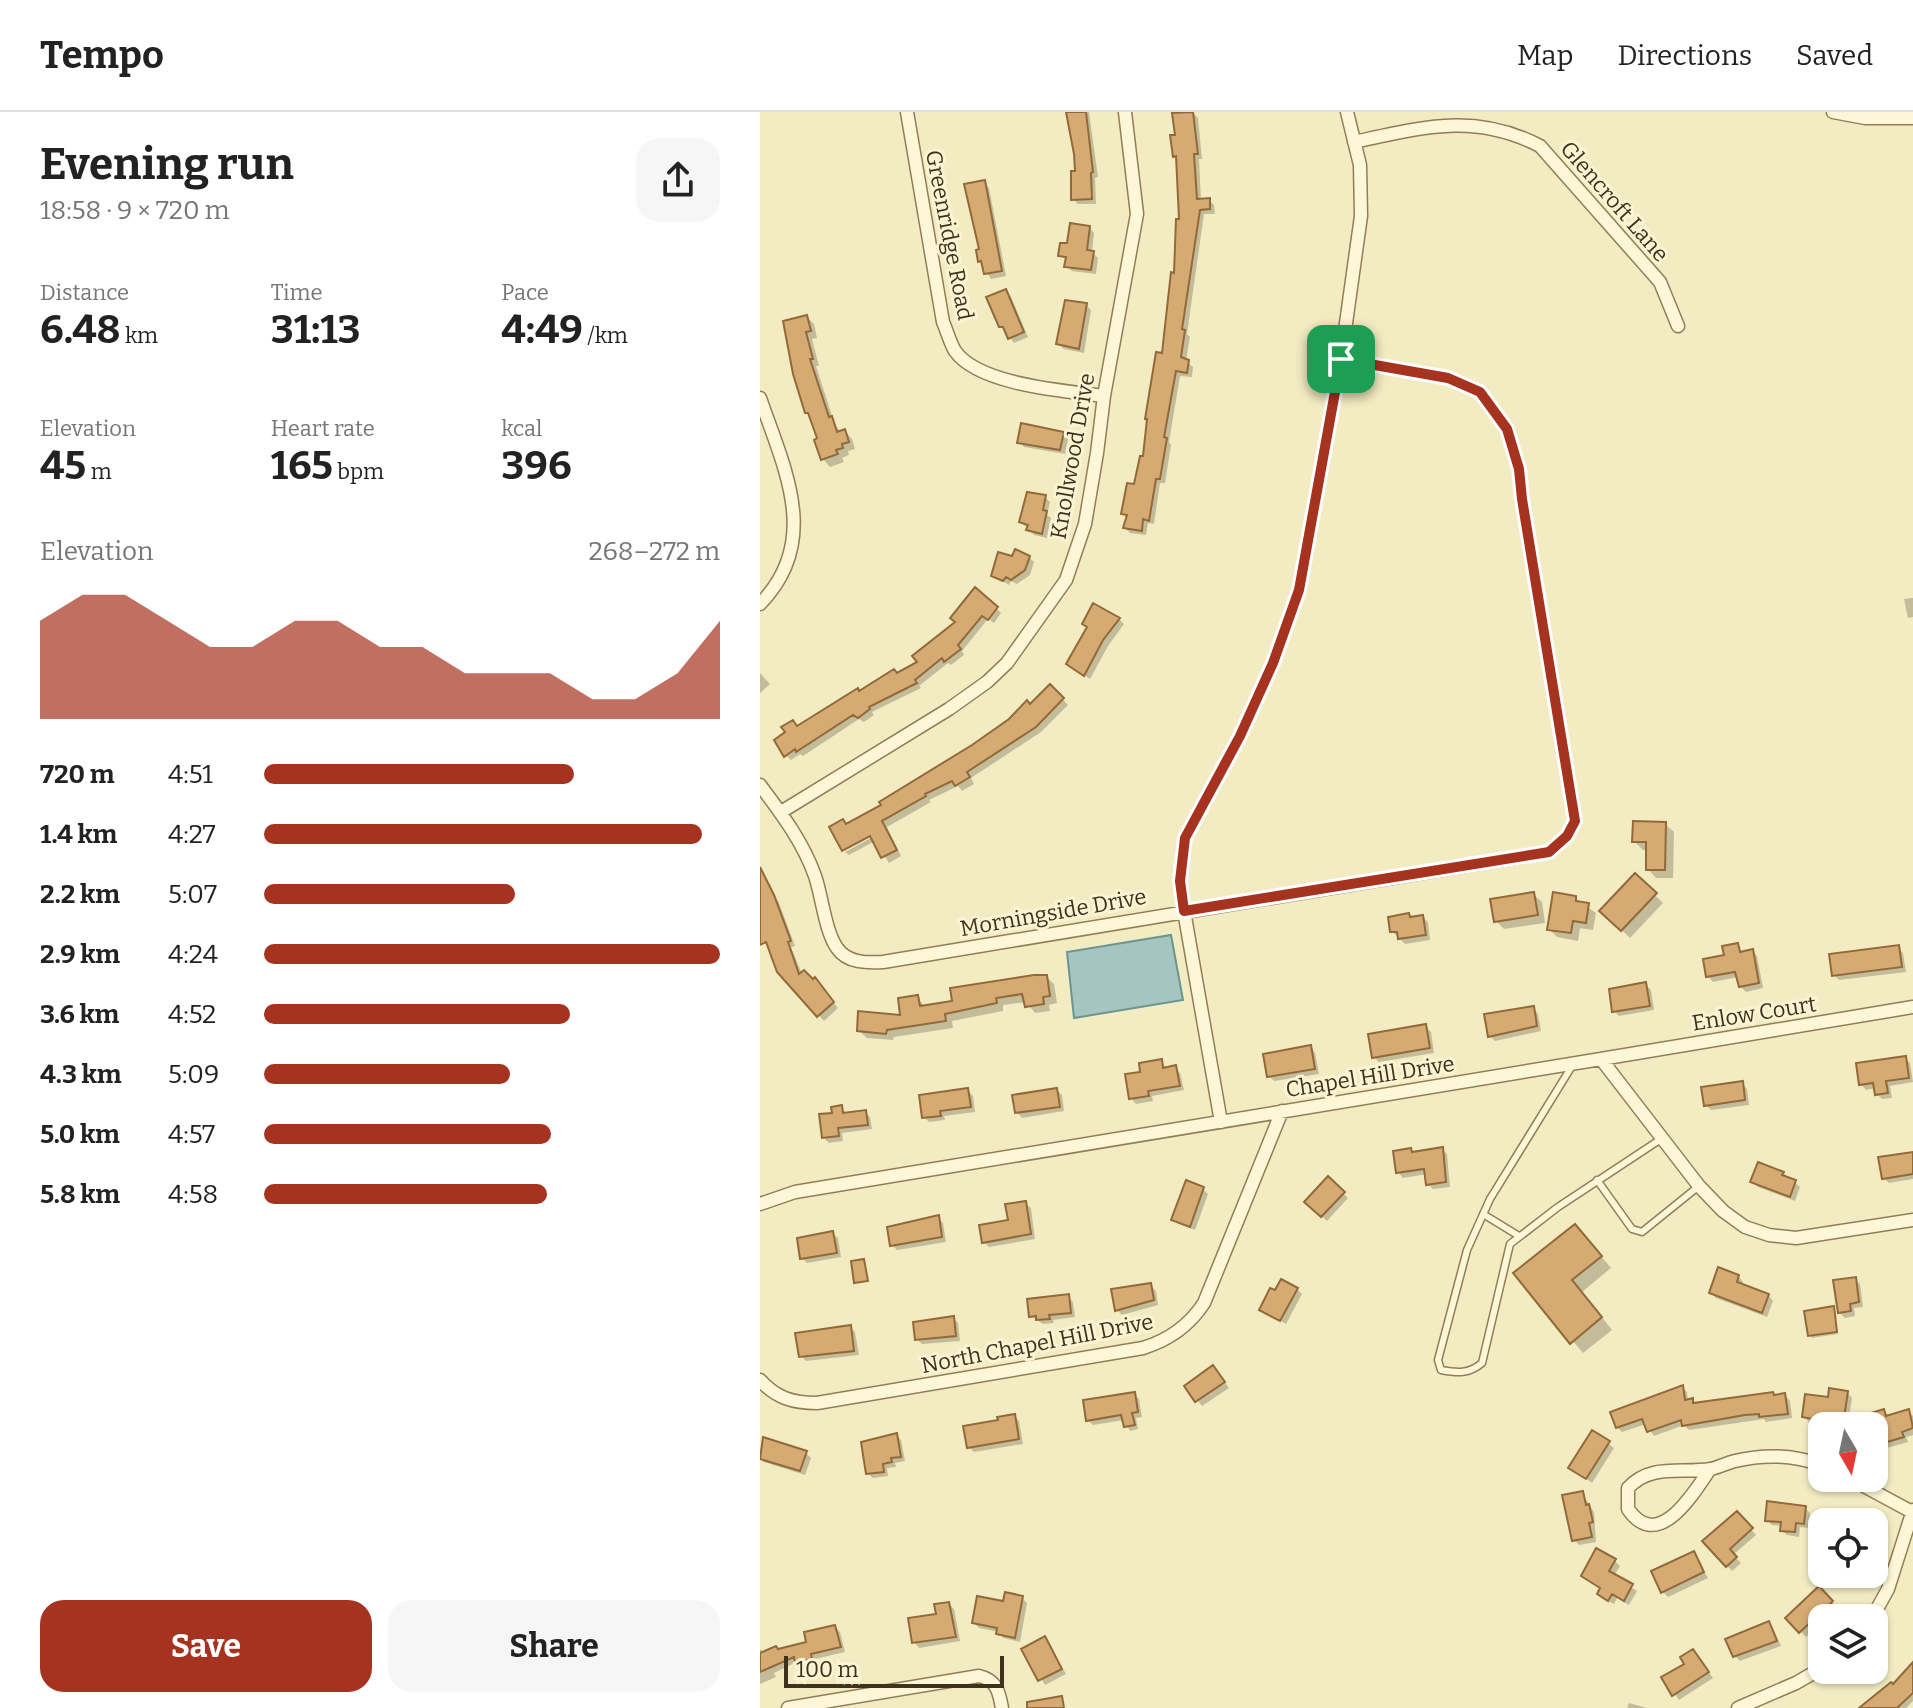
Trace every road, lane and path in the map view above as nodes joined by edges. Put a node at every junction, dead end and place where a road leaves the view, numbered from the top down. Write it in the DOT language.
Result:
graph roads {
  1 [pos="907,112"];
  2 [pos="1125,112"];
  3 [pos="1347,112"];
  4 [pos="1833,112"];
  5 [pos="1913,118"];
  6 [pos="1354,142"];
  7 [pos="1678,326"];
  8 [pos="1341,359"];
  9 [pos="1104,396"];
  10 [pos="760,398"];
  11 [pos="760,604"];
  12 [pos="760,785"];
  13 [pos="781,812"];
  14 [pos="1184,911"];
  15 [pos="1913,1007"];
  16 [pos="1601,1059"];
  17 [pos="1574,1063"];
  18 [pos="1282,1111"];
  19 [pos="1221,1122"];
  20 [pos="1661,1139"];
  21 [pos="1597,1180"];
  22 [pos="1699,1186"];
  23 [pos="760,1204"];
  24 [pos="1483,1214"];
  25 [pos="1913,1220"];
  26 [pos="1519,1236"];
  27 [pos="760,1380"];
  28 [pos="1808,1461"];
  29 [pos="1710,1469"];
  30 [pos="1876,1492"];
  31 [pos="1913,1511"];
  32 [pos="1879,1604"];
  33 [pos="1808,1676"];
  34 [pos="788,1708"];
  35 [pos="1002,1708"];
  36 [pos="1738,1708"];
  1 -- 9 [label="street, Greenridge Road"];
  2 -- 9 [label="street, Knollwood Drive"];
  3 -- 6 [label="street"];
  4 -- 5 [label="street"];
  6 -- 7 [label="street, Glencroft Lane"];
  6 -- 8 [label="street"];
  8 -- 14 [label="street"];
  8 -- 14 [label="street, Morningside Drive"];
  9 -- 13 [label="street, Knollwood Drive"];
  10 -- 11 [label="street"];
  12 -- 13 [label="street, Morningside Drive"];
  13 -- 14 [label="street, Morningside Drive"];
  14 -- 19 [label="street"];
  15 -- 16 [label="street, Enlow Court"];
  16 -- 17 [label="street, Chapel Hill Drive"];
  16 -- 20 [label="street"];
  17 -- 18 [label="street, Chapel Hill Drive"];
  17 -- 24 [label="lane"];
  18 -- 19 [label="street, Chapel Hill Drive"];
  18 -- 27 [label="street, North Chapel Hill Drive"];
  19 -- 23 [label="street, Chapel Hill Drive"];
  20 -- 21 [label="lane"];
  20 -- 22 [label="street"];
  21 -- 22 [label="lane"];
  21 -- 26 [label="lane"];
  22 -- 25 [label="street"];
  24 -- 26 [label="lane"];
  24 -- 26 [label="lane"];
  28 -- 29 [label="street"];
  29 -- 29 [label="street"];
  30 -- 31 [label="street"];
  31 -- 32 [label="street"];
  33 -- 36 [label="street"];
  34 -- 35 [label="street"];
}
